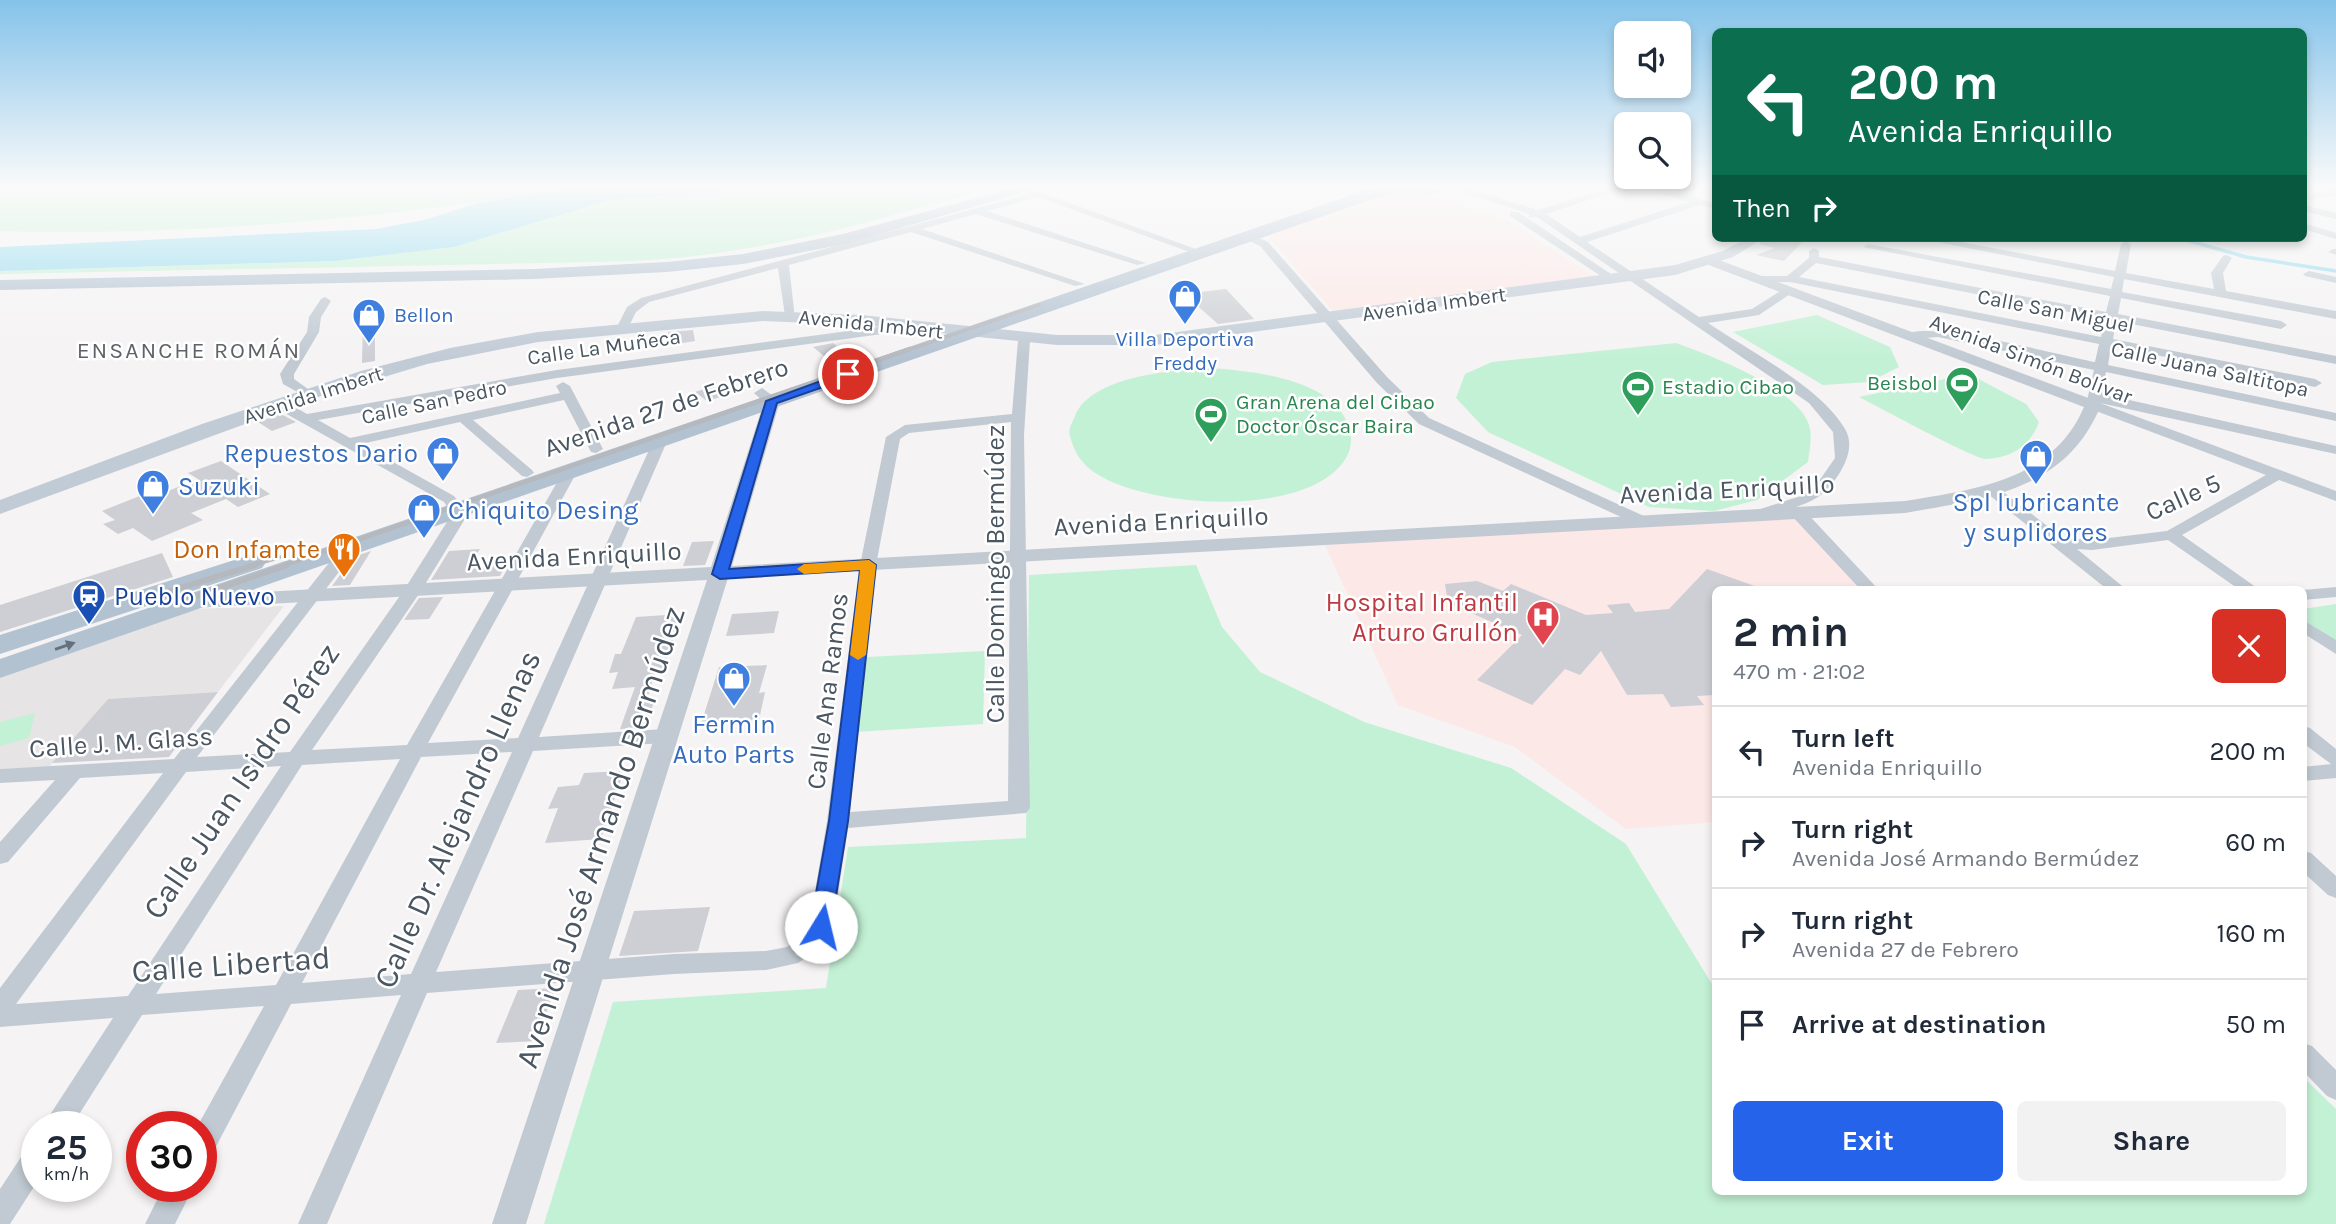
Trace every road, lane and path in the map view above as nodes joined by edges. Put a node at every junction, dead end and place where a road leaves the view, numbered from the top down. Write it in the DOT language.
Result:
graph roads {
  1 [pos="819,244"];
  2 [pos="857,244"];
  3 [pos="959,244"];
  4 [pos="1081,244"];
  5 [pos="1186,244"];
  6 [pos="1208,244"];
  7 [pos="1211,244"];
  8 [pos="1264,244"];
  9 [pos="1561,244"];
  10 [pos="1584,244"];
  11 [pos="1750,244"];
  12 [pos="1975,244"];
  13 [pos="1980,244"];
  14 [pos="2126,244"];
  15 [pos="1868,247"];
  16 [pos="1197,248"];
  17 [pos="2227,258"];
  18 [pos="1710,261"];
  19 [pos="1141,263"];
  20 [pos="783,264"];
  21 [pos="1965,266"];
  22 [pos="2120,274"];
  23 [pos="2309,274"];
  24 [pos="1633,277"];
  25 [pos="1614,280"];
  26 [pos="2336,280"];
  27 [pos="1079,284"];
  28 [pos="1790,284"];
  29 [pos="0,285"];
  30 [pos="1954,286"];
  31 [pos="2220,291"];
  32 [pos="2115,294"];
  33 [pos="325,301"];
  34 [pos="2054,305"];
  35 [pos="1943,308"];
  36 [pos="2335,313"];
  37 [pos="791,316"];
  38 [pos="2113,317"];
  39 [pos="1331,318"];
  40 [pos="1697,321"];
  41 [pos="2281,325"];
  42 [pos="624,327"];
  43 [pos="908,327"];
  44 [pos="2047,329"];
  45 [pos="952,332"];
  46 [pos="1938,333"];
  47 [pos="1911,335"];
  48 [pos="1024,340"];
  49 [pos="2106,341"];
  50 [pos="2336,360"];
  51 [pos="2101,368"];
  52 [pos="557,374"];
  53 [pos="2315,383"];
  54 [pos="308,394"];
  55 [pos="568,395"];
  56 [pos="767,397"];
  57 [pos="2094,401"];
  58 [pos="279,404"];
  59 [pos="1019,417"];
  60 [pos="2336,417"];
  61 [pos="308,418"];
  62 [pos="463,418"];
  63 [pos="661,439"];
  64 [pos="350,442"];
  65 [pos="596,449"];
  66 [pos="2336,450"];
  67 [pos="570,470"];
  68 [pos="527,473"];
  69 [pos="2279,474"];
  70 [pos="1993,491"];
  71 [pos="2336,496"];
  72 [pos="453,504"];
  73 [pos="0,507"];
  74 [pos="1797,512"];
  75 [pos="1763,513"];
  76 [pos="1640,520"];
  77 [pos="2171,535"];
  78 [pos="2060,543"];
  79 [pos="349,548"];
  80 [pos="1020,556"];
  81 [pos="869,565"];
  82 [pos="720,574"];
  83 [pos="598,581"];
  84 [pos="506,586"];
  85 [pos="1867,586"];
  86 [pos="2114,586"];
  87 [pos="2246,586"];
  88 [pos="412,592"];
  89 [pos="2336,592"];
  90 [pos="2307,594"];
  91 [pos="311,597"];
  92 [pos="193,602"];
  93 [pos="2307,628"];
  94 [pos="0,645"];
  95 [pos="2336,648"];
  96 [pos="0,669"];
  97 [pos="664,736"];
  98 [pos="2307,736"];
  99 [pos="525,744"];
  100 [pos="415,749"];
  101 [pos="298,757"];
  102 [pos="2336,759"];
  103 [pos="181,764"];
  104 [pos="75,771"];
  105 [pos="2336,771"];
  106 [pos="2307,774"];
  107 [pos="0,776"];
  108 [pos="838,821"];
  109 [pos="0,856"];
  110 [pos="2307,863"];
  111 [pos="2336,889"];
  112 [pos="802,950"];
  113 [pos="593,971"];
  114 [pos="419,983"];
  115 [pos="285,994"];
  116 [pos="134,1005"];
  117 [pos="0,1007"];
  118 [pos="0,1016"];
  119 [pos="2307,1058"];
  120 [pos="2336,1088"];
  121 [pos="66,1111"];
  122 [pos="217,1118"];
  123 [pos="21,1182"];
  124 [pos="171,1202"];
  125 [pos="0,1214"];
  126 [pos="159,1224"];
  127 [pos="312,1224"];
  128 [pos="509,1224"];
  1 -- 29 [label="main road"];
  2 -- 20 [label="street"];
  3 -- 27 [label="street"];
  4 -- 19 [label="street"];
  5 -- 16 [label="street"];
  6 -- 16 [label="main road, Avenida 27 de Febrero"];
  7 -- 16 [label="main road, Avenida 27 de Febrero"];
  8 -- 39 [label="street"];
  9 -- 25 [label="street"];
  10 -- 24 [label="street"];
  11 -- 18 [label="main road, Avenida Imbert"];
  12 -- 21 [label="street"];
  13 -- 22 [label="street"];
  14 -- 22 [label="street"];
  15 -- 21 [label="street"];
  16 -- 19 [label="main road, Avenida 27 de Febrero"];
  16 -- 45 [label="main road, Avenida 27 de Febrero"];
  17 -- 31 [label="street"];
  18 -- 24 [label="main road, Avenida Imbert"];
  18 -- 28 [label="street, Avenida Simón Bolívar"];
  19 -- 27 [label="main road, Avenida 27 de Febrero"];
  20 -- 37 [label="street"];
  20 -- 42 [label="street"];
  21 -- 30 [label="street"];
  21 -- 32 [label="street"];
  22 -- 31 [label="street"];
  22 -- 32 [label="street"];
  23 -- 26 [label="street"];
  24 -- 25 [label="main road, Avenida Imbert"];
  24 -- 40 [label="street"];
  25 -- 39 [label="main road, Avenida Imbert"];
  27 -- 45 [label="main road, Avenida 27 de Febrero"];
  28 -- 30 [label="street"];
  28 -- 35 [label="street, Calle San Miguel"];
  28 -- 40 [label="street"];
  28 -- 47 [label="street, Avenida Simón Bolívar"];
  30 -- 34 [label="street"];
  30 -- 35 [label="street"];
  31 -- 36 [label="street"];
  32 -- 38 [label="street"];
  32 -- 41 [label="street"];
  33 -- 54 [label="street"];
  34 -- 38 [label="street"];
  34 -- 44 [label="street"];
  35 -- 44 [label="street, Calle San Miguel"];
  35 -- 46 [label="street"];
  37 -- 42 [label="main road, Avenida Imbert"];
  37 -- 43 [label="main road, Avenida Imbert"];
  38 -- 49 [label="street"];
  38 -- 50 [label="street"];
  39 -- 48 [label="main road, Avenida Imbert"];
  39 -- 76 [label="street"];
  40 -- 75 [label="street"];
  42 -- 54 [label="main road, Avenida Imbert"];
  43 -- 45 [label="main road, Avenida Imbert"];
  43 -- 52 [label="street, Calle La Muñeca"];
  44 -- 49 [label="street, Calle San Miguel"];
  45 -- 48 [label="main road, Avenida Imbert"];
  45 -- 56 [label="main road, Avenida 27 de Febrero"];
  46 -- 47 [label="street, Calle Juana Saltitopa"];
  46 -- 51 [label="street, Calle Juana Saltitopa"];
  47 -- 57 [label="street, Avenida Simón Bolívar"];
  48 -- 59 [label="street, Calle Domingo Bermúdez"];
  49 -- 51 [label="street"];
  49 -- 53 [label="street, Calle San Miguel"];
  51 -- 57 [label="street"];
  51 -- 60 [label="street, Calle Juana Saltitopa"];
  52 -- 55 [label="street"];
  52 -- 61 [label="street, Calle La Muñeca"];
  54 -- 58 [label="main road, Avenida Imbert"];
  55 -- 62 [label="street, Calle San Pedro"];
  55 -- 65 [label="street"];
  56 -- 63 [label="main road, Avenida 27 de Febrero"];
  56 -- 65 [label="main road, Avenida 27 de Febrero"];
  56 -- 82 [label="street, Avenida José Armando Bermúdez"];
  57 -- 66 [label="street"];
  57 -- 69 [label="street, Avenida Simón Bolívar"];
  57 -- 70 [label="street, Avenida Enriquillo"];
  58 -- 61 [label="street"];
  58 -- 73 [label="main road, Avenida Imbert"];
  59 -- 80 [label="street, Calle Domingo Bermúdez"];
  59 -- 81 [label="street, Calle Ana Ramos"];
  61 -- 64 [label="street"];
  62 -- 64 [label="street, Calle San Pedro"];
  62 -- 68 [label="street"];
  63 -- 67 [label="main road, Avenida 27 de Febrero"];
  63 -- 83 [label="street, Calle Dr. Alejandro Llenas"];
  64 -- 72 [label="street"];
  65 -- 68 [label="main road, Avenida 27 de Febrero"];
  67 -- 72 [label="main road, Avenida 27 de Febrero"];
  67 -- 84 [label="street"];
  68 -- 72 [label="main road, Avenida 27 de Febrero"];
  69 -- 71 [label="street, Avenida Simón Bolívar"];
  69 -- 77 [label="street, Calle 5"];
  70 -- 74 [label="street, Avenida Enriquillo"];
  70 -- 78 [label="street"];
  72 -- 79 [label="main road, Avenida 27 de Febrero"];
  72 -- 88 [label="street, Calle Juan Isidro Pérez"];
  72 -- 94 [label="main road, Avenida 27 de Febrero"];
  74 -- 75 [label="street, Avenida Enriquillo"];
  74 -- 85 [label="street"];
  75 -- 76 [label="street, Avenida Enriquillo"];
  76 -- 80 [label="street, Avenida Enriquillo"];
  77 -- 78 [label="street, Calle 5"];
  77 -- 87 [label="street"];
  78 -- 86 [label="street"];
  79 -- 91 [label="street"];
  79 -- 92 [label="main road, Avenida 27 de Febrero"];
  80 -- 81 [label="street, Avenida Enriquillo"];
  80 -- 108 [label="street, Calle Domingo Bermúdez"];
  81 -- 82 [label="street, Avenida Enriquillo"];
  81 -- 108 [label="street, Calle Ana Ramos"];
  82 -- 83 [label="street, Avenida Enriquillo"];
  82 -- 97 [label="street, Avenida José Armando Bermúdez"];
  83 -- 84 [label="street, Avenida Enriquillo"];
  83 -- 99 [label="street, Calle Dr. Alejandro Llenas"];
  84 -- 88 [label="street, Avenida Enriquillo"];
  84 -- 100 [label="street"];
  88 -- 91 [label="street, Avenida Enriquillo"];
  88 -- 101 [label="street, Calle Juan Isidro Pérez"];
  89 -- 90 [label="street"];
  91 -- 92 [label="street, Avenida Enriquillo"];
  91 -- 103 [label="street"];
  96 -- 92 [label="main road, Avenida 27 de Febrero, one-way"];
  93 -- 95 [label="street"];
  97 -- 99 [label="street, Calle J. M. Glass"];
  97 -- 113 [label="street, Avenida José Armando Bermúdez"];
  98 -- 102 [label="street"];
  99 -- 100 [label="street, Calle J. M. Glass"];
  99 -- 114 [label="street, Calle Dr. Alejandro Llenas"];
  100 -- 101 [label="street, Calle J. M. Glass"];
  100 -- 115 [label="street"];
  101 -- 103 [label="street, Calle J. M. Glass"];
  101 -- 116 [label="street, Calle Juan Isidro Pérez"];
  103 -- 104 [label="street, Calle J. M. Glass"];
  103 -- 117 [label="street"];
  104 -- 107 [label="street, Calle J. M. Glass"];
  104 -- 109 [label="street"];
  105 -- 106 [label="street"];
  108 -- 112 [label="street, Calle Ana Ramos"];
  110 -- 111 [label="street"];
  112 -- 113 [label="street, Calle Libertad"];
  113 -- 114 [label="street, Calle Libertad"];
  113 -- 128 [label="street, Avenida José Armando Bermúdez"];
  114 -- 115 [label="street, Calle Libertad"];
  114 -- 127 [label="street, Calle Dr. Alejandro Llenas"];
  115 -- 116 [label="street, Calle Libertad"];
  115 -- 122 [label="street"];
  116 -- 118 [label="street, Calle Libertad"];
  116 -- 121 [label="street, Calle Juan Isidro Pérez"];
  119 -- 120 [label="street"];
  123 -- 125 [label="street"];
  124 -- 126 [label="street"];
}
